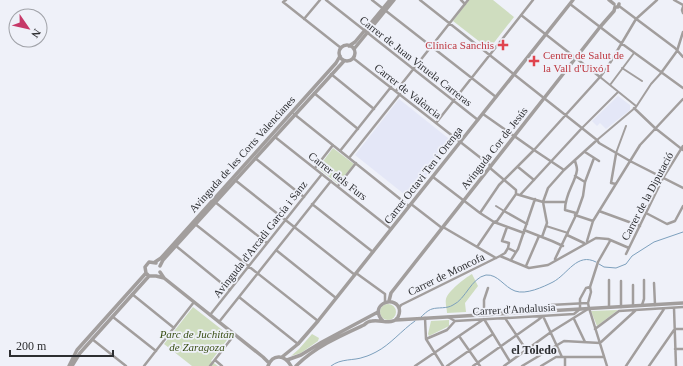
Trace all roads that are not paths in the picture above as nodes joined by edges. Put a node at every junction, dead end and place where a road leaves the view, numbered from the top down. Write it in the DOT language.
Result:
graph roads {
  1 [pos="320,0"];
  2 [pos="326,0"];
  3 [pos="372,0"];
  4 [pos="390,0"];
  5 [pos="394,0"];
  6 [pos="420,0"];
  7 [pos="460,0"];
  8 [pos="468,0"];
  9 [pos="533,0"];
  10 [pos="609,0"];
  11 [pos="622,0"];
  12 [pos="657,0"];
  13 [pos="674,0"];
  14 [pos="285,1"];
  15 [pos="571,2"];
  16 [pos="465,4"];
  17 [pos="616,4"];
  18 [pos="683,6"];
  19 [pos="384,10"];
  20 [pos="683,13"];
  21 [pos="522,15"];
  22 [pos="304,19"];
  23 [pos="636,19"];
  24 [pos="449,23"];
  25 [pos="600,27"];
  26 [pos="366,31"];
  27 [pos="683,32"];
  28 [pos="546,34"];
  29 [pos="621,43"];
  30 [pos="349,46"];
  31 [pos="431,46"];
  32 [pos="341,48"];
  33 [pos="354,49"];
  34 [pos="678,51"];
  35 [pos="634,53"];
  36 [pos="490,55"];
  37 [pos="340,56"];
  38 [pos="683,57"];
  39 [pos="353,58"];
  40 [pos="576,58"];
  41 [pos="344,60"];
  42 [pos="413,68"];
  43 [pos="622,68"];
  44 [pos="661,73"];
  45 [pos="331,74"];
  46 [pos="514,74"];
  47 [pos="600,77"];
  48 [pos="471,78"];
  49 [pos="642,81"];
  50 [pos="610,85"];
  51 [pos="391,87"];
  52 [pos="683,88"];
  53 [pos="396,91"];
  54 [pos="618,92"];
  55 [pos="314,93"];
  56 [pos="400,94"];
  57 [pos="496,97"];
  58 [pos="544,99"];
  59 [pos="683,99"];
  60 [pos="454,100"];
  61 [pos="635,107"];
  62 [pos="374,109"];
  63 [pos="294,114"];
  64 [pos="482,114"];
  65 [pos="565,115"];
  66 [pos="478,120"];
  67 [pos="436,123"];
  68 [pos="626,126"];
  69 [pos="582,128"];
  70 [pos="655,128"];
  71 [pos="358,129"];
  72 [pos="275,136"];
  73 [pos="514,136"];
  74 [pos="597,140"];
  75 [pos="460,142"];
  76 [pos="333,145"];
  77 [pos="682,148"];
  78 [pos="534,150"];
  79 [pos="340,151"];
  80 [pos="584,153"];
  81 [pos="616,154"];
  82 [pos="255,158"];
  83 [pos="349,158"];
  84 [pos="594,158"];
  85 [pos="575,161"];
  86 [pos="599,161"];
  87 [pos="630,161"];
  88 [pos="551,162"];
  89 [pos="356,163"];
  90 [pos="490,167"];
  91 [pos="518,167"];
  92 [pos="315,168"];
  93 [pos="564,170"];
  94 [pos="322,174"];
  95 [pos="575,176"];
  96 [pos="433,177"];
  97 [pos="663,178"];
  98 [pos="235,180"];
  99 [pos="505,180"];
  100 [pos="534,180"];
  101 [pos="331,181"];
  102 [pos="585,182"];
  103 [pos="616,184"];
  104 [pos="338,186"];
  105 [pos="683,188"];
  106 [pos="516,194"];
  107 [pos="520,195"];
  108 [pos="304,197"];
  109 [pos="464,200"];
  110 [pos="535,200"];
  111 [pos="215,202"];
  112 [pos="543,202"];
  113 [pos="565,202"];
  114 [pos="312,204"];
  115 [pos="410,205"];
  116 [pos="496,206"];
  117 [pos="683,206"];
  118 [pos="504,211"];
  119 [pos="599,211"];
  120 [pos="480,213"];
  121 [pos="646,213"];
  122 [pos="576,214"];
  123 [pos="285,220"];
  124 [pos="593,221"];
  125 [pos="494,222"];
  126 [pos="195,224"];
  127 [pos="527,224"];
  128 [pos="546,226"];
  129 [pos="640,226"];
  130 [pos="294,227"];
  131 [pos="507,227"];
  132 [pos="442,228"];
  133 [pos="391,229"];
  134 [pos="524,232"];
  135 [pos="568,234"];
  136 [pos="540,237"];
  137 [pos="610,241"];
  138 [pos="267,243"];
  139 [pos="586,243"];
  140 [pos="175,246"];
  141 [pos="508,246"];
  142 [pos="562,246"];
  143 [pos="477,247"];
  144 [pos="629,248"];
  145 [pos="276,250"];
  146 [pos="517,250"];
  147 [pos="373,252"];
  148 [pos="626,254"];
  149 [pos="498,257"];
  150 [pos="512,260"];
  151 [pos="555,261"];
  152 [pos="155,262"];
  153 [pos="160,266"];
  154 [pos="249,266"];
  155 [pos="526,266"];
  156 [pos="160,272"];
  157 [pos="257,273"];
  158 [pos="355,274"];
  159 [pos="147,275"];
  160 [pos="156,276"];
  161 [pos="164,278"];
  162 [pos="609,280"];
  163 [pos="644,280"];
  164 [pos="621,281"];
  165 [pos="654,284"];
  166 [pos="632,285"];
  167 [pos="590,287"];
  168 [pos="488,288"];
  169 [pos="230,290"];
  170 [pos="391,293"];
  171 [pos="132,294"];
  172 [pos="385,294"];
  173 [pos="239,297"];
  174 [pos="336,298"];
  175 [pos="194,302"];
  176 [pos="387,302"];
  177 [pos="588,303"];
  178 [pos="683,303"];
  179 [pos="566,304"];
  180 [pos="574,304"];
  181 [pos="580,304"];
  182 [pos="655,304"];
  183 [pos="642,305"];
  184 [pos="621,306"];
  185 [pos="633,306"];
  186 [pos="400,307"];
  187 [pos="609,307"];
  188 [pos="683,307"];
  189 [pos="589,308"];
  190 [pos="664,308"];
  191 [pos="674,308"];
  192 [pos="574,309"];
  193 [pos="580,309"];
  194 [pos="484,310"];
  195 [pos="567,310"];
  196 [pos="636,310"];
  197 [pos="550,311"];
  198 [pos="378,312"];
  199 [pos="399,313"];
  200 [pos="210,315"];
  201 [pos="475,315"];
  202 [pos="112,316"];
  203 [pos="455,316"];
  204 [pos="505,316"];
  205 [pos="543,316"];
  206 [pos="448,317"];
  207 [pos="425,318"];
  208 [pos="410,319"];
  209 [pos="484,319"];
  210 [pos="574,319"];
  211 [pos="396,320"];
  212 [pos="318,321"];
  213 [pos="383,321"];
  214 [pos="455,321"];
  215 [pos="219,322"];
  216 [pos="174,328"];
  217 [pos="595,329"];
  218 [pos="674,329"];
  219 [pos="683,329"];
  220 [pos="552,332"];
  221 [pos="235,334"];
  222 [pos="493,334"];
  223 [pos="459,336"];
  224 [pos="516,336"];
  225 [pos="92,339"];
  226 [pos="426,339"];
  227 [pos="585,342"];
  228 [pos="600,343"];
  229 [pos="298,344"];
  230 [pos="557,344"];
  231 [pos="501,347"];
  232 [pos="525,348"];
  233 [pos="675,349"];
  234 [pos="683,349"];
  235 [pos="469,350"];
  236 [pos="156,351"];
  237 [pos="434,352"];
  238 [pos="263,357"];
  239 [pos="282,357"];
  240 [pos="564,357"];
  241 [pos="604,357"];
  242 [pos="215,360"];
  243 [pos="272,360"];
  244 [pos="287,360"];
  245 [pos="509,360"];
  246 [pos="478,363"];
  247 [pos="268,365"];
  248 [pos="68,366"];
  249 [pos="72,366"];
  250 [pos="126,366"];
  251 [pos="144,366"];
  252 [pos="210,366"];
  253 [pos="222,366"];
  254 [pos="291,366"];
  255 [pos="296,366"];
  256 [pos="415,366"];
  257 [pos="443,366"];
  258 [pos="448,366"];
  259 [pos="473,366"];
  260 [pos="480,366"];
  261 [pos="504,366"];
  262 [pos="522,366"];
  263 [pos="541,366"];
  264 [pos="565,366"];
  265 [pos="607,366"];
  266 [pos="626,366"];
  267 [pos="649,366"];
  268 [pos="676,366"];
  1 -- 22 [label="street"];
  2 -- 26 [label="street, Carrer de Juan Viruela Carreras"];
  3 -- 19 [label="street"];
  4 -- 19 [label="street"];
  5 -- 19 [label="street"];
  6 -- 24 [label="street"];
  7 -- 16 [label="street"];
  8 -- 16 [label="street"];
  9 -- 21 [label="street"];
  10 -- 17 [label="street"];
  11 -- 17 [label="street, Avinguda Cor de Jesús"];
  12 -- 23 [label="street"];
  13 -- 18 [label="street"];
  14 -- 22 [label="street"];
  15 -- 25 [label="street"];
  15 -- 28 [label="street, Carrer Octavi Ten i Orenga"];
  16 -- 24 [label="street"];
  17 -- 23 [label="street"];
  17 -- 25 [label="street, Avinguda Cor de Jesús"];
  18 -- 20 [label="street"];
  19 -- 26 [label="street"];
  19 -- 31 [label="street"];
  21 -- 28 [label="street"];
  21 -- 36 [label="street"];
  22 -- 32 [label="street"];
  23 -- 29 [label="street"];
  23 -- 34 [label="street"];
  24 -- 31 [label="street"];
  24 -- 36 [label="street"];
  25 -- 29 [label="street"];
  25 -- 40 [label="street, Avinguda Cor de Jesús"];
  26 -- 30 [label="street"];
  26 -- 33 [label="street"];
  26 -- 42 [label="street, Carrer de Juan Viruela Carreras"];
  27 -- 34 [label="street"];
  28 -- 40 [label="street"];
  28 -- 46 [label="street, Carrer Octavi Ten i Orenga"];
  29 -- 35 [label="street"];
  29 -- 47 [label="street"];
  30 -- 32 [label="street"];
  30 -- 33 [label="street"];
  31 -- 42 [label="street"];
  31 -- 48 [label="street"];
  32 -- 37 [label="street"];
  33 -- 39 [label="street"];
  34 -- 38 [label="street"];
  34 -- 44 [label="street"];
  35 -- 43 [label="street"];
  35 -- 44 [label="street"];
  36 -- 46 [label="street"];
  36 -- 48 [label="street"];
  37 -- 41 [label="street"];
  37 -- 152 [label="street, Avinguda de les Corts Valencianes"];
  39 -- 41 [label="street"];
  39 -- 51 [label="street, Carrer de València"];
  40 -- 47 [label="street"];
  40 -- 58 [label="street, Avinguda Cor de Jesús"];
  41 -- 45 [label="street, Avinguda de les Corts Valencianes"];
  42 -- 53 [label="street"];
  42 -- 60 [label="street, Carrer de Juan Viruela Carreras"];
  43 -- 49 [label="street"];
  43 -- 50 [label="street"];
  44 -- 52 [label="street"];
  44 -- 61 [label="street"];
  45 -- 55 [label="street, Avinguda de les Corts Valencianes"];
  45 -- 62 [label="street"];
  46 -- 57 [label="street, Carrer Octavi Ten i Orenga"];
  46 -- 58 [label="street"];
  47 -- 50 [label="street"];
  47 -- 65 [label="street"];
  48 -- 57 [label="street"];
  48 -- 60 [label="street"];
  50 -- 54 [label="street"];
  51 -- 53 [label="street, Carrer de València"];
  51 -- 62 [label="street"];
  53 -- 56 [label="street, Carrer de València"];
  54 -- 61 [label="street"];
  54 -- 69 [label="street"];
  55 -- 63 [label="street, Avinguda de les Corts Valencianes"];
  55 -- 71 [label="street"];
  56 -- 67 [label="street, Carrer de València"];
  56 -- 83 [label="street"];
  57 -- 64 [label="street, Carrer Octavi Ten i Orenga"];
  58 -- 65 [label="street"];
  58 -- 73 [label="street, Avinguda Cor de Jesús"];
  59 -- 70 [label="street"];
  60 -- 66 [label="street, Carrer de Juan Viruela Carreras"];
  60 -- 67 [label="street"];
  61 -- 70 [label="street"];
  61 -- 74 [label="street"];
  62 -- 71 [label="street"];
  63 -- 72 [label="street, Avinguda de les Corts Valencianes"];
  63 -- 76 [label="street"];
  64 -- 66 [label="street, Carrer Octavi Ten i Orenga"];
  64 -- 73 [label="street"];
  65 -- 69 [label="street"];
  65 -- 78 [label="street"];
  66 -- 75 [label="street, Carrer Octavi Ten i Orenga"];
  67 -- 75 [label="street, Carrer de València"];
  68 -- 81 [label="street"];
  69 -- 74 [label="street"];
  69 -- 88 [label="street"];
  70 -- 77 [label="street"];
  70 -- 87 [label="street"];
  71 -- 79 [label="street"];
  72 -- 82 [label="street, Avinguda de les Corts Valencianes"];
  72 -- 92 [label="street, Carrer dels Furs"];
  73 -- 78 [label="street"];
  73 -- 90 [label="street, Avinguda Cor de Jesús"];
  74 -- 80 [label="street"];
  74 -- 81 [label="street"];
  75 -- 90 [label="street, Carrer de València"];
  75 -- 96 [label="street, Carrer Octavi Ten i Orenga"];
  76 -- 79 [label="street"];
  76 -- 92 [label="street"];
  77 -- 97 [label="street, Carrer de la Diputació"];
  78 -- 88 [label="street"];
  78 -- 91 [label="street"];
  79 -- 83 [label="street"];
  80 -- 84 [label="street"];
  80 -- 85 [label="street"];
  81 -- 87 [label="street"];
  81 -- 103 [label="street"];
  82 -- 98 [label="street, Avinguda de les Corts Valencianes"];
  82 -- 108 [label="street"];
  83 -- 89 [label="street"];
  84 -- 86 [label="street"];
  84 -- 102 [label="street"];
  85 -- 93 [label="street"];
  85 -- 95 [label="street"];
  87 -- 97 [label="street"];
  87 -- 103 [label="street"];
  88 -- 93 [label="street"];
  88 -- 100 [label="street"];
  89 -- 104 [label="street"];
  89 -- 115 [label="street"];
  90 -- 99 [label="street, Carrer de València"];
  90 -- 109 [label="street, Avinguda Cor de Jesús"];
  91 -- 99 [label="street"];
  91 -- 100 [label="street"];
  92 -- 94 [label="street, Carrer dels Furs"];
  93 -- 112 [label="street"];
  94 -- 101 [label="street, Carrer dels Furs"];
  94 -- 108 [label="street, Avinguda d'Arcadi García i Sanz"];
  95 -- 102 [label="street"];
  95 -- 113 [label="street"];
  96 -- 109 [label="street"];
  96 -- 115 [label="street, Carrer Octavi Ten i Orenga"];
  97 -- 105 [label="street"];
  97 -- 121 [label="street, Carrer de la Diputació"];
  98 -- 111 [label="street, Avinguda de les Corts Valencianes"];
  98 -- 123 [label="street"];
  99 -- 106 [label="street, Carrer de València"];
  99 -- 120 [label="street"];
  100 -- 107 [label="street"];
  101 -- 104 [label="street, Carrer dels Furs"];
  101 -- 114 [label="street, Avinguda d'Arcadi García i Sanz"];
  102 -- 122 [label="street"];
  103 -- 119 [label="street"];
  104 -- 133 [label="street, Carrer dels Furs"];
  106 -- 107 [label="street"];
  106 -- 118 [label="street"];
  107 -- 110 [label="street"];
  108 -- 123 [label="street, Avinguda d'Arcadi García i Sanz"];
  109 -- 120 [label="street"];
  109 -- 132 [label="street, Avinguda Cor de Jesús"];
  110 -- 112 [label="street"];
  110 -- 127 [label="street"];
  111 -- 126 [label="street, Avinguda de les Corts Valencianes"];
  111 -- 138 [label="street"];
  112 -- 113 [label="street"];
  112 -- 128 [label="street"];
  113 -- 122 [label="street"];
  114 -- 130 [label="street, Avinguda d'Arcadi García i Sanz"];
  114 -- 147 [label="street"];
  115 -- 132 [label="street"];
  115 -- 133 [label="street, Carrer Octavi Ten i Orenga"];
  116 -- 118 [label="street"];
  117 -- 121 [label="street"];
  118 -- 125 [label="street"];
  118 -- 127 [label="street"];
  119 -- 124 [label="street"];
  119 -- 129 [label="street"];
  120 -- 125 [label="street"];
  121 -- 129 [label="street, Carrer de la Diputació"];
  122 -- 124 [label="street"];
  122 -- 135 [label="street"];
  123 -- 130 [label="street"];
  123 -- 138 [label="street, Avinguda d'Arcadi García i Sanz"];
  124 -- 139 [label="street"];
  125 -- 131 [label="street"];
  125 -- 143 [label="street"];
  126 -- 140 [label="street, Avinguda de les Corts Valencianes"];
  126 -- 154 [label="street"];
  127 -- 134 [label="street"];
  128 -- 135 [label="street"];
  128 -- 136 [label="street"];
  129 -- 144 [label="street, Carrer de la Diputació"];
  130 -- 145 [label="street, Avinguda d'Arcadi García i Sanz"];
  130 -- 158 [label="street"];
  131 -- 134 [label="street"];
  131 -- 141 [label="street"];
  132 -- 143 [label="street"];
  132 -- 170 [label="street, Avinguda Cor de Jesús"];
  133 -- 147 [label="street, Carrer Octavi Ten i Orenga"];
  134 -- 136 [label="street"];
  134 -- 146 [label="street"];
  135 -- 139 [label="street"];
  135 -- 142 [label="street"];
  136 -- 142 [label="street"];
  136 -- 155 [label="street"];
  137 -- 139 [label="street"];
  137 -- 144 [label="street"];
  137 -- 167 [label="street"];
  138 -- 154 [label="street, Avinguda d'Arcadi García i Sanz"];
  139 -- 151 [label="street"];
  140 -- 153 [label="street, Avinguda de les Corts Valencianes"];
  140 -- 169 [label="street"];
  141 -- 146 [label="street"];
  141 -- 149 [label="street, Carrer de Moncofa"];
  142 -- 151 [label="street"];
  143 -- 149 [label="street"];
  144 -- 148 [label="street, Carrer de la Diputació"];
  145 -- 157 [label="street, Avinguda d'Arcadi García i Sanz"];
  145 -- 174 [label="street"];
  146 -- 150 [label="street"];
  147 -- 158 [label="street, Carrer Octavi Ten i Orenga"];
  149 -- 150 [label="street"];
  149 -- 186 [label="street, Carrer de Moncofa"];
  150 -- 155 [label="street"];
  151 -- 155 [label="street"];
  152 -- 153 [label="street"];
  152 -- 159 [label="street"];
  153 -- 156 [label="street"];
  154 -- 157 [label="street"];
  154 -- 169 [label="street, Avinguda d'Arcadi García i Sanz"];
  156 -- 160 [label="street"];
  156 -- 161 [label="street"];
  157 -- 173 [label="street, Avinguda d'Arcadi García i Sanz"];
  157 -- 212 [label="street"];
  158 -- 172 [label="street"];
  158 -- 174 [label="street, Carrer Octavi Ten i Orenga"];
  159 -- 160 [label="street"];
  159 -- 171 [label="street"];
  159 -- 248 [label="street"];
  160 -- 161 [label="street"];
  161 -- 175 [label="street"];
  162 -- 187 [label="street"];
  163 -- 183 [label="street"];
  164 -- 184 [label="street"];
  165 -- 182 [label="street"];
  166 -- 185 [label="street"];
  167 -- 177 [label="street"];
  167 -- 181 [label="street"];
  168 -- 194 [label="street"];
  169 -- 200 [label="street, Avinguda d'Arcadi García i Sanz"];
  170 -- 172 [label="street"];
  170 -- 176 [label="street, Avinguda Cor de Jesús"];
  171 -- 202 [label="street"];
  171 -- 216 [label="street"];
  172 -- 176 [label="street"];
  173 -- 215 [label="street, Avinguda d'Arcadi García i Sanz"];
  173 -- 229 [label="street"];
  174 -- 212 [label="street, Carrer Octavi Ten i Orenga"];
  175 -- 200 [label="street"];
  175 -- 216 [label="street"];
  176 -- 186 [label="street"];
  176 -- 198 [label="street"];
  177 -- 181 [label="street, Carrer d'Andalusia"];
  177 -- 189 [label="street"];
  178 -- 182 [label="street, Carrer d'Andalusia"];
  179 -- 180 [label="street, Carrer d'Andalusia"];
  179 -- 195 [label="street, Carrer d'Andalusia"];
  179 -- 197 [label="street, Carrer d'Andalusia"];
  180 -- 181 [label="street, Carrer d'Andalusia"];
  180 -- 192 [label="street"];
  181 -- 193 [label="street"];
  182 -- 183 [label="street, Carrer d'Andalusia"];
  183 -- 185 [label="street, Carrer d'Andalusia"];
  184 -- 185 [label="street, Carrer d'Andalusia"];
  184 -- 187 [label="street, Carrer d'Andalusia"];
  186 -- 199 [label="street"];
  187 -- 189 [label="street, Carrer d'Andalusia"];
  188 -- 191 [label="street"];
  189 -- 193 [label="street, Carrer d'Andalusia"];
  189 -- 210 [label="street"];
  189 -- 217 [label="street"];
  190 -- 191 [label="street"];
  190 -- 196 [label="street"];
  190 -- 266 [label="street"];
  191 -- 218 [label="street"];
  192 -- 193 [label="street, Carrer d'Andalusia"];
  192 -- 195 [label="street, Carrer d'Andalusia"];
  193 -- 205 [label="street, Carrer d'Andalusia"];
  194 -- 201 [label="street, Carrer d'Andalusia"];
  194 -- 204 [label="street, Carrer d'Andalusia"];
  195 -- 197 [label="street, Carrer d'Andalusia"];
  196 -- 217 [label="street"];
  196 -- 228 [label="street"];
  197 -- 204 [label="street, Carrer d'Andalusia"];
  198 -- 213 [label="street"];
  198 -- 244 [label="street"];
  199 -- 208 [label="street"];
  199 -- 211 [label="street"];
  200 -- 215 [label="street"];
  201 -- 203 [label="street, Carrer d'Andalusia"];
  201 -- 204 [label="street, Carrer d'Andalusia"];
  202 -- 225 [label="street"];
  202 -- 236 [label="street"];
  203 -- 206 [label="street, Carrer d'Andalusia"];
  203 -- 214 [label="street"];
  204 -- 205 [label="street, Carrer d'Andalusia"];
  204 -- 209 [label="street, Carrer d'Andalusia"];
  204 -- 224 [label="street"];
  205 -- 220 [label="street"];
  205 -- 224 [label="street"];
  206 -- 207 [label="street, Carrer d'Andalusia"];
  206 -- 214 [label="street"];
  207 -- 208 [label="street, Carrer d'Andalusia"];
  207 -- 226 [label="street"];
  208 -- 211 [label="street, Carrer d'Andalusia"];
  209 -- 214 [label="street, Carrer d'Andalusia"];
  209 -- 222 [label="street"];
  209 -- 223 [label="street"];
  210 -- 220 [label="street"];
  210 -- 227 [label="street"];
  211 -- 213 [label="street"];
  212 -- 229 [label="street, Carrer Octavi Ten i Orenga"];
  213 -- 255 [label="street"];
  214 -- 226 [label="street"];
  215 -- 221 [label="street"];
  216 -- 236 [label="street"];
  217 -- 228 [label="street"];
  218 -- 219 [label="street"];
  218 -- 233 [label="street"];
  218 -- 267 [label="street"];
  220 -- 230 [label="street"];
  220 -- 261 [label="street"];
  221 -- 238 [label="street"];
  221 -- 242 [label="street"];
  222 -- 231 [label="street"];
  222 -- 235 [label="street"];
  223 -- 235 [label="street"];
  223 -- 237 [label="street"];
  224 -- 231 [label="street"];
  224 -- 232 [label="street"];
  225 -- 249 [label="street"];
  225 -- 250 [label="street"];
  226 -- 237 [label="street"];
  227 -- 228 [label="street"];
  227 -- 230 [label="street"];
  228 -- 241 [label="street"];
  229 -- 239 [label="street, Carrer Octavi Ten i Orenga"];
  230 -- 240 [label="street"];
  230 -- 262 [label="street"];
  231 -- 245 [label="street"];
  231 -- 246 [label="street"];
  233 -- 234 [label="street"];
  233 -- 268 [label="street"];
  235 -- 246 [label="street"];
  235 -- 258 [label="street"];
  236 -- 251 [label="street"];
  237 -- 256 [label="street"];
  237 -- 257 [label="street"];
  238 -- 243 [label="street"];
  238 -- 247 [label="street"];
  239 -- 243 [label="street"];
  239 -- 244 [label="street"];
  240 -- 241 [label="street"];
  240 -- 263 [label="street"];
  240 -- 264 [label="street"];
  241 -- 265 [label="street"];
  242 -- 252 [label="street"];
  242 -- 253 [label="street"];
  243 -- 247 [label="street"];
  244 -- 254 [label="street"];
  246 -- 259 [label="street"];
  246 -- 260 [label="street"];
}
